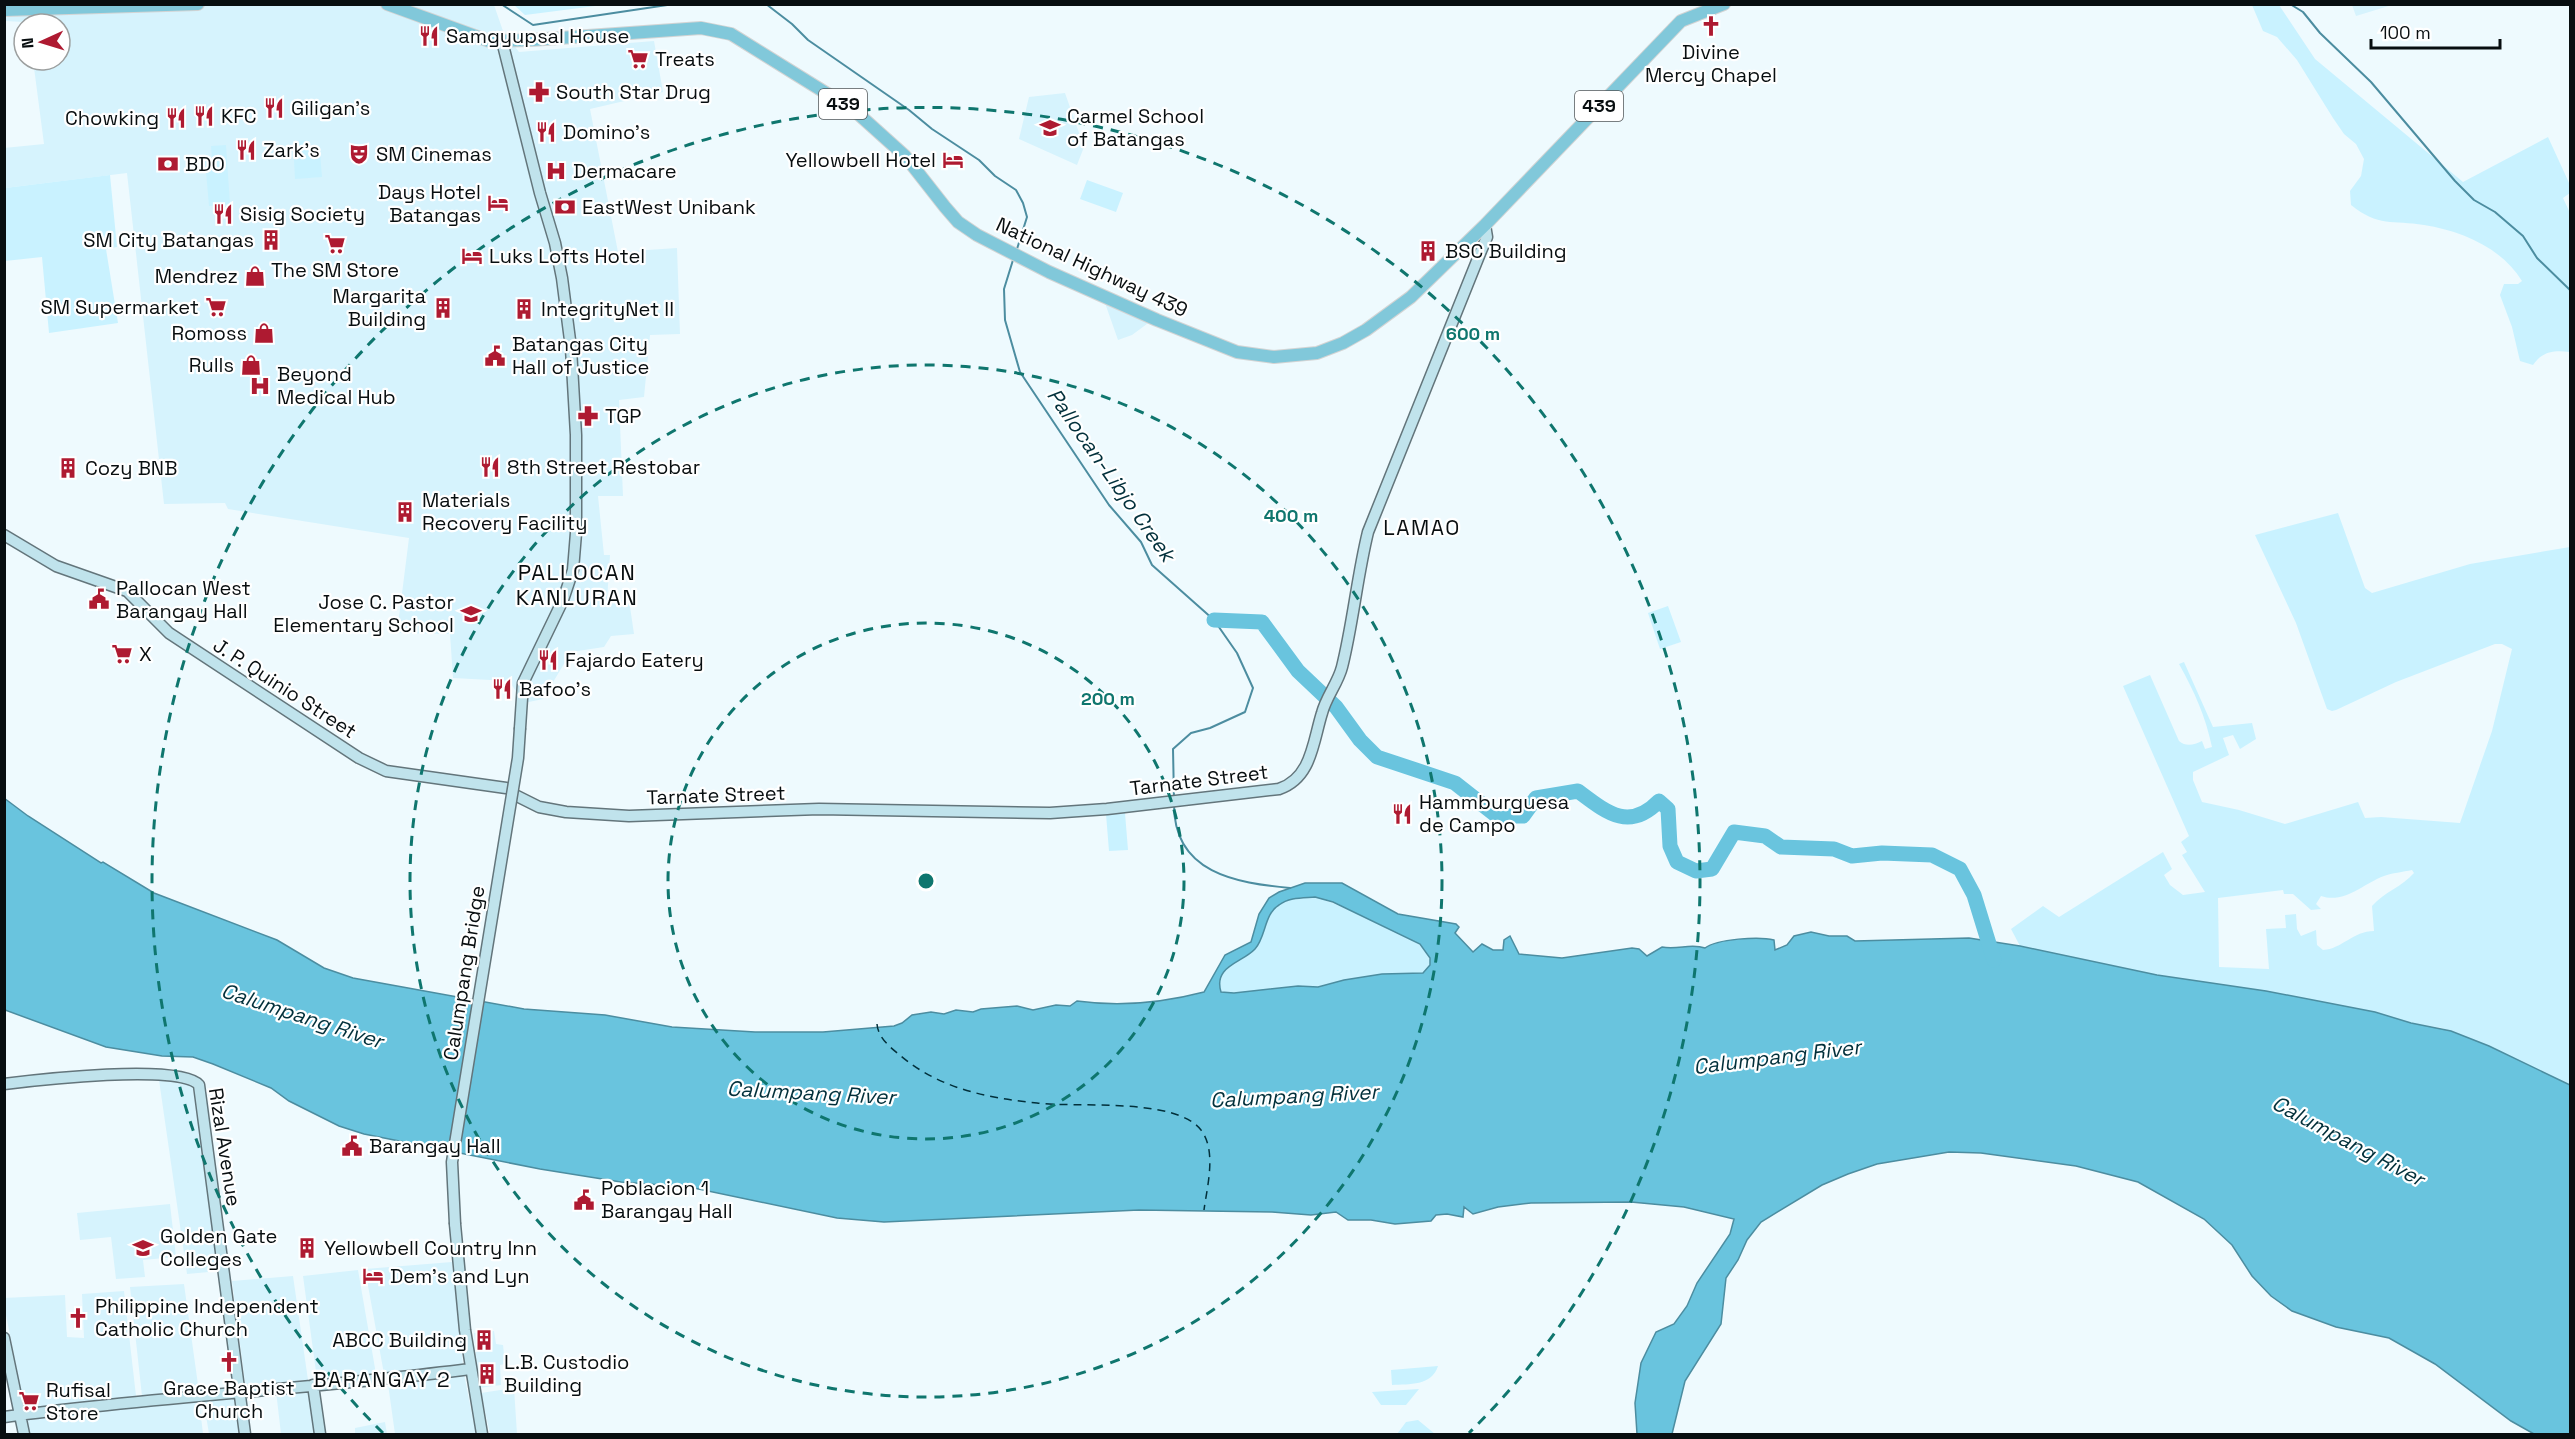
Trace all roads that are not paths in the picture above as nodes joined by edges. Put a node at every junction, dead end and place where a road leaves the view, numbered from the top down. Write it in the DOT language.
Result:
graph roads {
  1 [pos="198,4"];
  2 [pos="387,4"];
  3 [pos="1724,4"];
  4 [pos="4,10"];
  5 [pos="502,41"];
  6 [pos="1485,225"];
  7 [pos="4,536"];
  8 [pos="505,787"];
  9 [pos="517,796"];
  10 [pos="4,1084"];
  11 [pos="4,1338"];
  12 [pos="470,1369"];
  13 [pos="313,1384"];
  14 [pos="240,1391"];
  15 [pos="20,1415"];
  16 [pos="4,1417"];
  17 [pos="24,1434"];
  18 [pos="244,1434"];
  19 [pos="320,1434"];
  20 [pos="482,1434"];
  1 -- 4 [label="main road"];
  2 -- 5 [label="main road, National Highway 439 / 439"];
  3 -- 6 [label="main road, National Highway 439 / 439"];
  5 -- 6 [label="main road, National Highway 439 / 439"];
  5 -- 12 [label="street, Calumpang Bridge, bridge"];
  6 -- 9 [label="street, Tarnate Street"];
  7 -- 8 [label="street, J. P. Quinio Street"];
  10 -- 14 [label="street, Rizal Avenue"];
  11 -- 15 [label="street"];
  12 -- 13 [label="street"];
  12 -- 20 [label="street, Calumpang Bridge"];
  13 -- 14 [label="street"];
  13 -- 19 [label="street"];
  14 -- 15 [label="street"];
  14 -- 18 [label="street, Rizal Avenue"];
  15 -- 16 [label="street"];
  15 -- 17 [label="street"];
}
